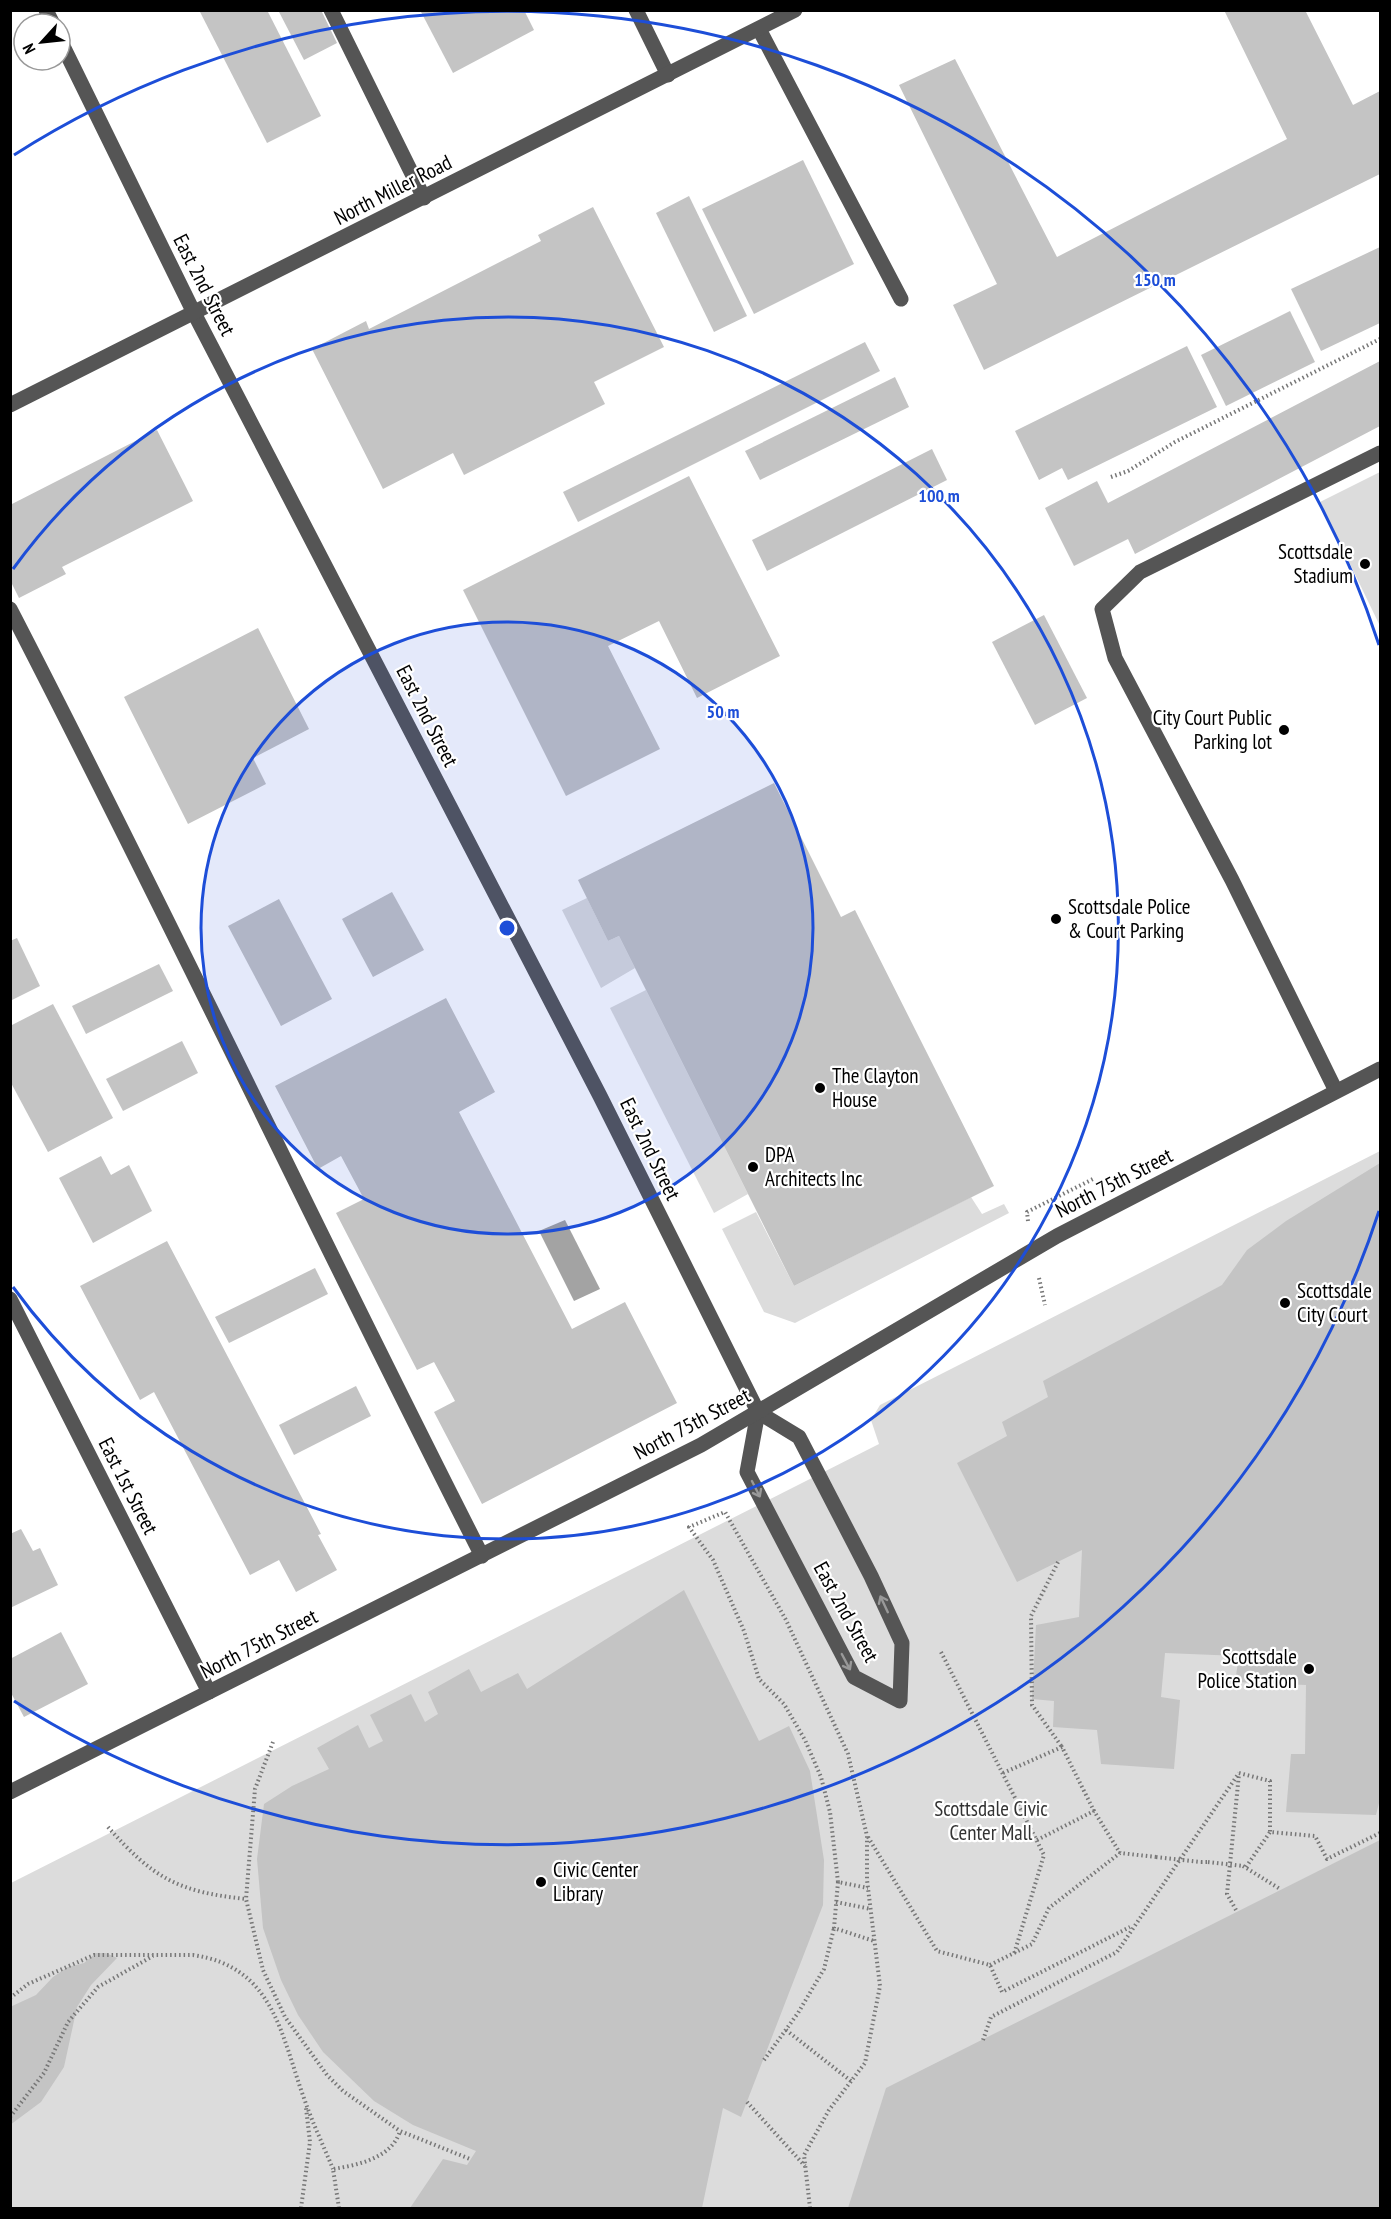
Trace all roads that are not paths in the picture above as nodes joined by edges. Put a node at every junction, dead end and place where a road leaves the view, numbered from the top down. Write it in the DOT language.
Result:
graph roads {
  1 [pos="331,10"];
  2 [pos="636,10"];
  3 [pos="795,10"];
  4 [pos="759,28"];
  5 [pos="72,64"];
  6 [pos="668,75"];
  7 [pos="424,198"];
  8 [pos="901,299"];
  9 [pos="194,313"];
  10 [pos="10,405"];
  11 [pos="1380,453"];
  12 [pos="10,609"];
  13 [pos="1380,1069"];
  14 [pos="1336,1091"];
  15 [pos="10,1299"];
  16 [pos="758,1412"];
  17 [pos="482,1556"];
  18 [pos="209,1692"];
  19 [pos="10,1792"];
  1 -- 7 [label="street"];
  2 -- 6 [label="street"];
  3 -- 4 [label="street, North Miller Road"];
  4 -- 6 [label="street, North Miller Road"];
  4 -- 8 [label="street"];
  5 -- 9 [label="street, East 2nd Street"];
  6 -- 7 [label="street, North Miller Road"];
  7 -- 9 [label="street, North Miller Road"];
  9 -- 10 [label="street, North Miller Road"];
  9 -- 16 [label="street, East 2nd Street"];
  11 -- 14 [label="street"];
  12 -- 17 [label="street"];
  13 -- 14 [label="street, North 75th Street"];
  14 -- 16 [label="street, North 75th Street"];
  15 -- 18 [label="street, East 1st Street"];
  16 -- 16 [label="street, East 2nd Street, one-way"];
  16 -- 17 [label="street, North 75th Street"];
  17 -- 18 [label="street, North 75th Street"];
  18 -- 19 [label="street, North 75th Street"];
}
